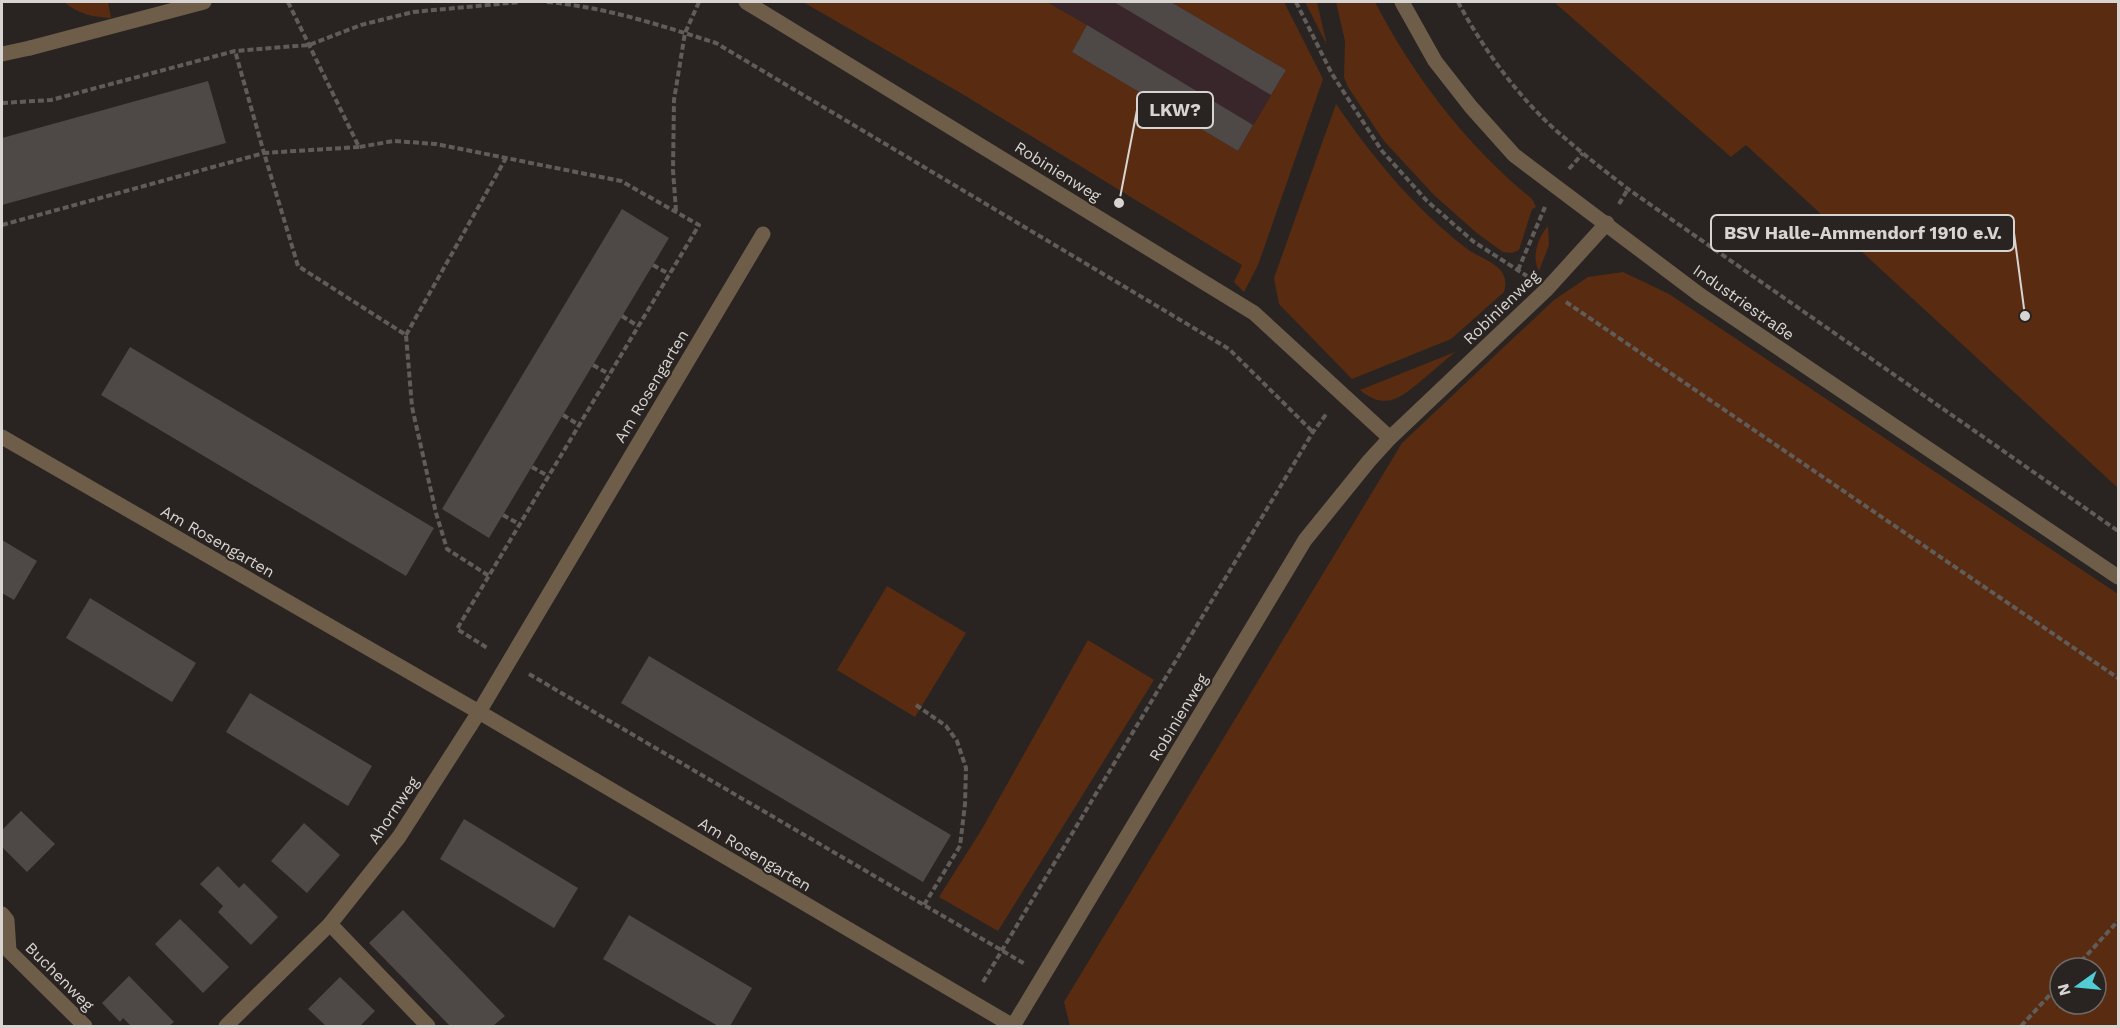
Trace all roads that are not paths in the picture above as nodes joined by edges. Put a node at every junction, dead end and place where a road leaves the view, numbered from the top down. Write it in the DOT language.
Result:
graph roads {
  1 [pos="204,2"];
  2 [pos="746,2"];
  3 [pos="1402,2"];
  4 [pos="2,54"];
  5 [pos="1606,224"];
  6 [pos="763,234"];
  7 [pos="2,437"];
  8 [pos="1390,438"];
  9 [pos="2118,578"];
  10 [pos="480,712"];
  11 [pos="2,914"];
  12 [pos="330,924"];
  13 [pos="5,950"];
  14 [pos="85,1026"];
  15 [pos="226,1026"];
  16 [pos="428,1026"];
  17 [pos="1013,1026"];
  1 -- 4 [label="street"];
  2 -- 8 [label="street, Robinienweg"];
  3 -- 5 [label="street, Industriestraße"];
  5 -- 8 [label="street, Robinienweg"];
  5 -- 9 [label="street, Industriestraße"];
  6 -- 10 [label="street, Am Rosengarten"];
  7 -- 10 [label="street, Am Rosengarten"];
  8 -- 17 [label="street, Robinienweg"];
  10 -- 12 [label="street, Ahornweg"];
  10 -- 17 [label="street, Am Rosengarten"];
  11 -- 13 [label="street, Buchenweg"];
  12 -- 15 [label="street, Ahornweg"];
  12 -- 16 [label="street"];
  13 -- 14 [label="street, Buchenweg"];
}
